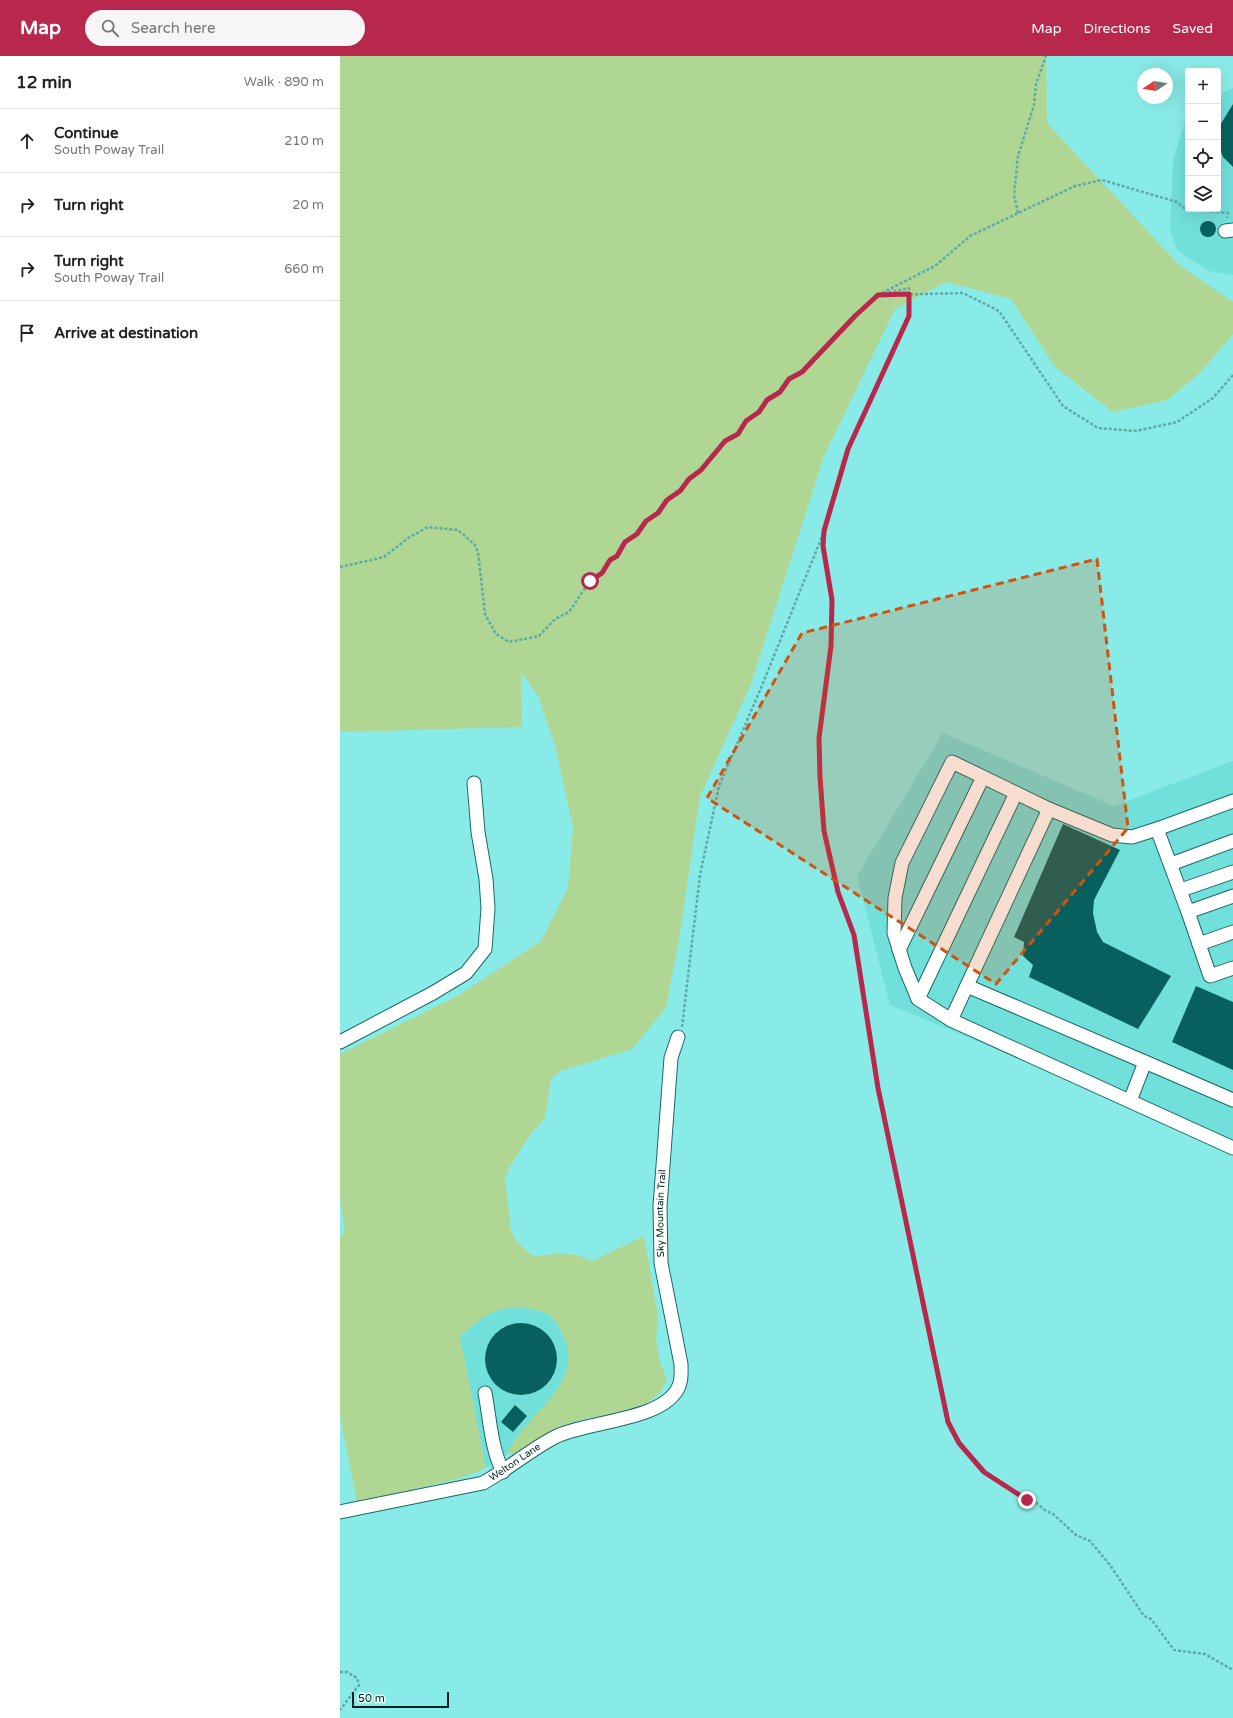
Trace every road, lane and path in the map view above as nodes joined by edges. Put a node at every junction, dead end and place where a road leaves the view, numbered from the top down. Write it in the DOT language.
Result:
graph roads {
  1 [pos="1046,56"];
  2 [pos="1018,213"];
  3 [pos="1229,230"];
  4 [pos="909,294"];
  5 [pos="878,295"];
  6 [pos="1233,375"];
  7 [pos="824,531"];
  8 [pos="340,567"];
  9 [pos="984,777"];
  10 [pos="474,783"];
  11 [pos="1016,793"];
  12 [pos="1233,801"];
  13 [pos="1049,809"];
  14 [pos="1157,829"];
  15 [pos="1233,841"];
  16 [pos="1171,864"];
  17 [pos="1233,872"];
  18 [pos="1180,890"];
  19 [pos="1233,896"];
  20 [pos="1188,912"];
  21 [pos="1233,932"];
  22 [pos="1199,944"];
  23 [pos="899,950"];
  24 [pos="1233,968"];
  25 [pos="967,986"];
  26 [pos="918,999"];
  27 [pos="951,1020"];
  28 [pos="680,1032"];
  29 [pos="340,1042"];
  30 [pos="1145,1062"];
  31 [pos="1130,1100"];
  32 [pos="1233,1100"];
  33 [pos="1233,1148"];
  34 [pos="679,1388"];
  35 [pos="485,1393"];
  36 [pos="503,1472"];
  37 [pos="340,1512"];
  38 [pos="1233,1670"];
  39 [pos="340,1672"];
  40 [pos="340,1710"];
  1 -- 2 [label="path"];
  2 -- 3 [label="path"];
  2 -- 5 [label="path"];
  4 -- 5 [label="path"];
  4 -- 5 [label="path"];
  4 -- 6 [label="path"];
  4 -- 7 [label="path"];
  5 -- 8 [label="path"];
  7 -- 28 [label="path"];
  7 -- 38 [label="path"];
  9 -- 11 [label="street"];
  9 -- 23 [label="street"];
  9 -- 23 [label="street"];
  10 -- 29 [label="street"];
  11 -- 13 [label="street"];
  11 -- 26 [label="street"];
  12 -- 14 [label="street"];
  13 -- 14 [label="street"];
  13 -- 25 [label="street"];
  14 -- 16 [label="street"];
  15 -- 16 [label="street"];
  16 -- 18 [label="street"];
  17 -- 18 [label="street"];
  18 -- 20 [label="street"];
  19 -- 20 [label="street"];
  20 -- 22 [label="street"];
  21 -- 22 [label="street"];
  22 -- 24 [label="street"];
  23 -- 26 [label="street"];
  25 -- 27 [label="street"];
  25 -- 30 [label="street"];
  26 -- 27 [label="street"];
  27 -- 31 [label="street"];
  28 -- 34 [label="street, Sky Mountain Trail"];
  30 -- 31 [label="street"];
  30 -- 32 [label="street"];
  31 -- 33 [label="street"];
  34 -- 36 [label="street, Welton Lane"];
  35 -- 36 [label="street"];
  36 -- 37 [label="street, Welton Lane"];
  39 -- 40 [label="path"];
}
